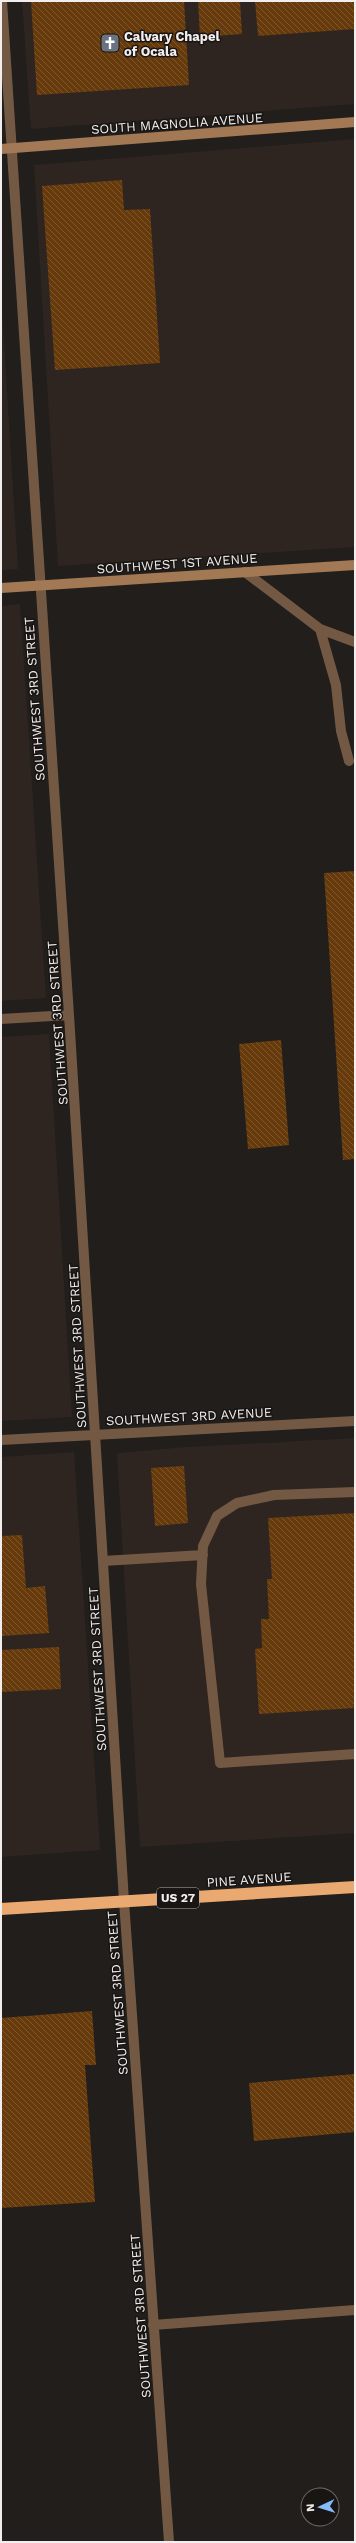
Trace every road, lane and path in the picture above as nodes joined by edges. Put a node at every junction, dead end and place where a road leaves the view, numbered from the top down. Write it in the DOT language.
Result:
graph roads {
  1 [pos="2,1"];
  2 [pos="355,122"];
  3 [pos="12,148"];
  4 [pos="1,149"];
  5 [pos="355,565"];
  6 [pos="244,572"];
  7 [pos="39,585"];
  8 [pos="1,588"];
  9 [pos="320,629"];
  10 [pos="355,642"];
  11 [pos="349,761"];
  12 [pos="69,1015"];
  13 [pos="1,1019"];
  14 [pos="355,1421"];
  15 [pos="95,1434"];
  16 [pos="1,1440"];
  17 [pos="355,1492"];
  18 [pos="203,1555"];
  19 [pos="103,1561"];
  20 [pos="355,1754"];
  21 [pos="355,1887"];
  22 [pos="124,1901"];
  23 [pos="1,1909"];
  24 [pos="355,2310"];
  25 [pos="154,2325"];
  26 [pos="169,2542"];
  1 -- 3 [label="street, SOUTHWEST 3RD STREET"];
  2 -- 3 [label="main road, SOUTH MAGNOLIA AVENUE"];
  3 -- 4 [label="main road, SOUTH MAGNOLIA AVENUE"];
  3 -- 7 [label="street, SOUTHWEST 3RD STREET"];
  5 -- 6 [label="main road, SOUTHWEST 1ST AVENUE"];
  6 -- 7 [label="main road, SOUTHWEST 1ST AVENUE"];
  6 -- 9 [label="street"];
  7 -- 8 [label="main road, SOUTHWEST 1ST AVENUE"];
  7 -- 12 [label="street, SOUTHWEST 3RD STREET"];
  9 -- 10 [label="street"];
  9 -- 11 [label="street"];
  12 -- 13 [label="street"];
  12 -- 15 [label="street, SOUTHWEST 3RD STREET"];
  14 -- 15 [label="street, SOUTHWEST 3RD AVENUE"];
  15 -- 16 [label="street, SOUTHWEST 3RD AVENUE"];
  15 -- 19 [label="street, SOUTHWEST 3RD STREET"];
  17 -- 18 [label="street"];
  18 -- 19 [label="street"];
  18 -- 20 [label="street"];
  19 -- 22 [label="street, SOUTHWEST 3RD STREET"];
  21 -- 22 [label="highway, PINE AVENUE / US 27"];
  22 -- 23 [label="highway, PINE AVENUE / US 27"];
  22 -- 25 [label="street, SOUTHWEST 3RD STREET"];
  24 -- 25 [label="street"];
  25 -- 26 [label="street, SOUTHWEST 3RD STREET"];
}
